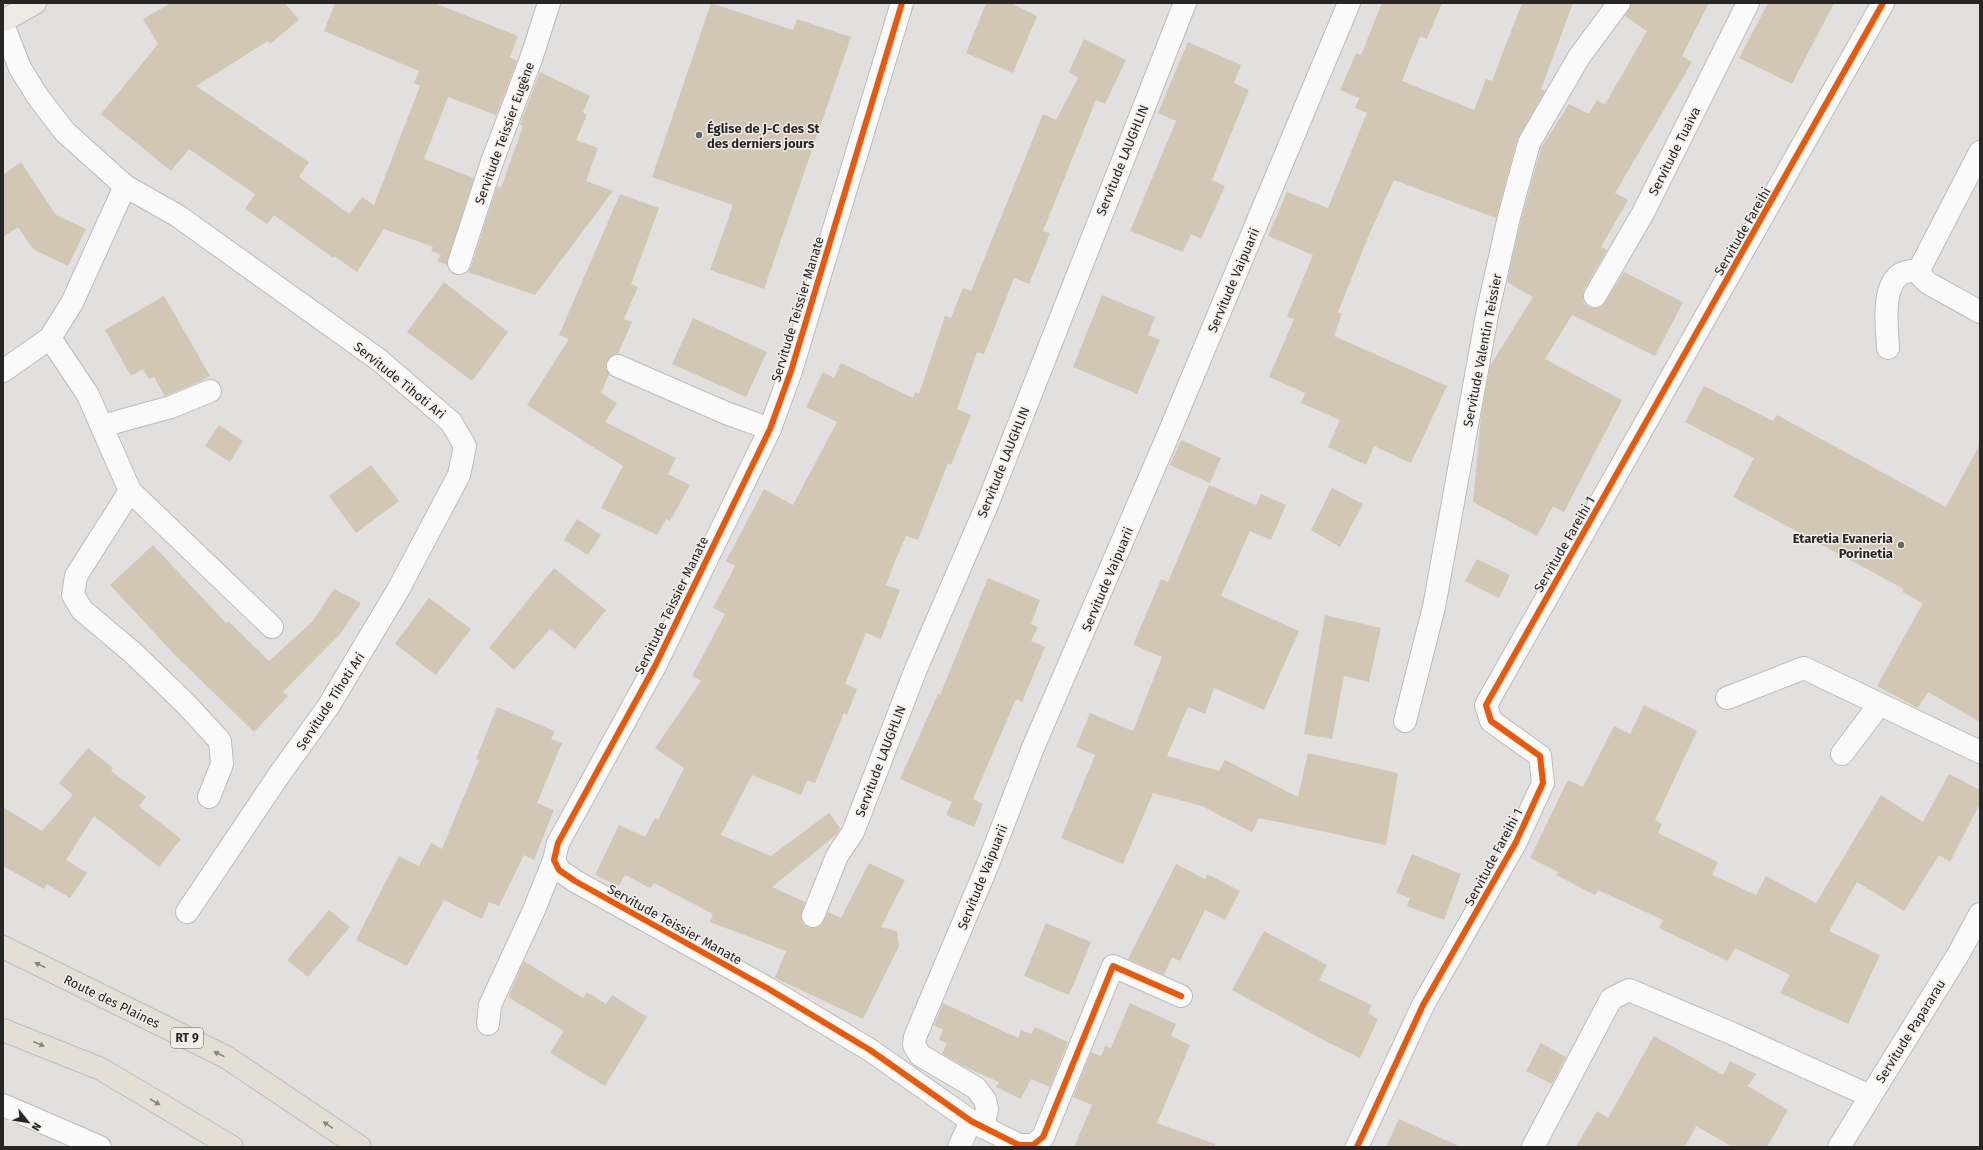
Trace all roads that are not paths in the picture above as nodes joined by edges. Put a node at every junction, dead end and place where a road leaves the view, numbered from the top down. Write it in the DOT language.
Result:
graph roads {
  1 [pos="35,3"];
  2 [pos="549,3"];
  3 [pos="902,3"];
  4 [pos="1185,3"];
  5 [pos="1349,3"];
  6 [pos="1619,3"];
  7 [pos="1748,3"];
  8 [pos="1883,3"];
  9 [pos="3,22"];
  10 [pos="3,25"];
  11 [pos="1980,152"];
  12 [pos="125,186"];
  13 [pos="459,263"];
  14 [pos="1919,270"];
  15 [pos="1595,296"];
  16 [pos="1980,312"];
  17 [pos="50,338"];
  18 [pos="1888,348"];
  19 [pos="618,366"];
  20 [pos="3,371"];
  21 [pos="210,390"];
  22 [pos="102,426"];
  23 [pos="770,429"];
  24 [pos="1619,470"];
  25 [pos="130,491"];
  26 [pos="272,627"];
  27 [pos="1727,698"];
  28 [pos="1879,705"];
  29 [pos="1404,721"];
  30 [pos="1980,752"];
  31 [pos="1842,754"];
  32 [pos="209,797"];
  33 [pos="554,860"];
  34 [pos="188,912"];
  35 [pos="1980,914"];
  36 [pos="814,916"];
  37 [pos="3,947"];
  38 [pos="1182,996"];
  39 [pos="488,1024"];
  40 [pos="3,1030"];
  41 [pos="1870,1096"];
  42 [pos="3,1105"];
  43 [pos="977,1124"];
  44 [pos="100,1147"];
  45 [pos="232,1147"];
  46 [pos="360,1147"];
  47 [pos="959,1147"];
  48 [pos="1357,1147"];
  49 [pos="1533,1147"];
  50 [pos="1839,1147"];
  1 -- 9 [label="main road"];
  2 -- 13 [label="street, Servitude Teissier Eugène"];
  3 -- 23 [label="street, Servitude Teissier Manate"];
  4 -- 36 [label="street, Servitude LAUGHLIN"];
  5 -- 43 [label="street, Servitude Vaipuarii"];
  6 -- 29 [label="street, Servitude Valentin Teissier"];
  7 -- 15 [label="street, Servitude Tuaiva"];
  8 -- 24 [label="street, Servitude Fareihi"];
  10 -- 12 [label="street, Servitude Tihoti Ari"];
  11 -- 14 [label="street"];
  12 -- 17 [label="street"];
  12 -- 34 [label="street, Servitude Tihoti Ari"];
  14 -- 16 [label="street"];
  14 -- 18 [label="street"];
  17 -- 20 [label="street"];
  17 -- 22 [label="street"];
  19 -- 23 [label="street"];
  21 -- 22 [label="street"];
  22 -- 25 [label="street"];
  23 -- 33 [label="street, Servitude Teissier Manate"];
  24 -- 48 [label="street, Servitude Fareihi 1"];
  25 -- 26 [label="street"];
  25 -- 32 [label="street"];
  27 -- 28 [label="street"];
  28 -- 30 [label="street"];
  28 -- 31 [label="street"];
  33 -- 39 [label="street"];
  33 -- 43 [label="street, Servitude Teissier Manate"];
  35 -- 41 [label="street, Servitude Papararau"];
  46 -- 37 [label="highway, Route des Plaines / RT 9, one-way"];
  38 -- 43 [label="street, Servitude Teissier Manate"];
  40 -- 45 [label="highway, one-way"];
  41 -- 49 [label="street"];
  41 -- 50 [label="street, Servitude Papararau"];
  42 -- 44 [label="street"];
  43 -- 47 [label="street, Servitude Vaipuarii"];
}
